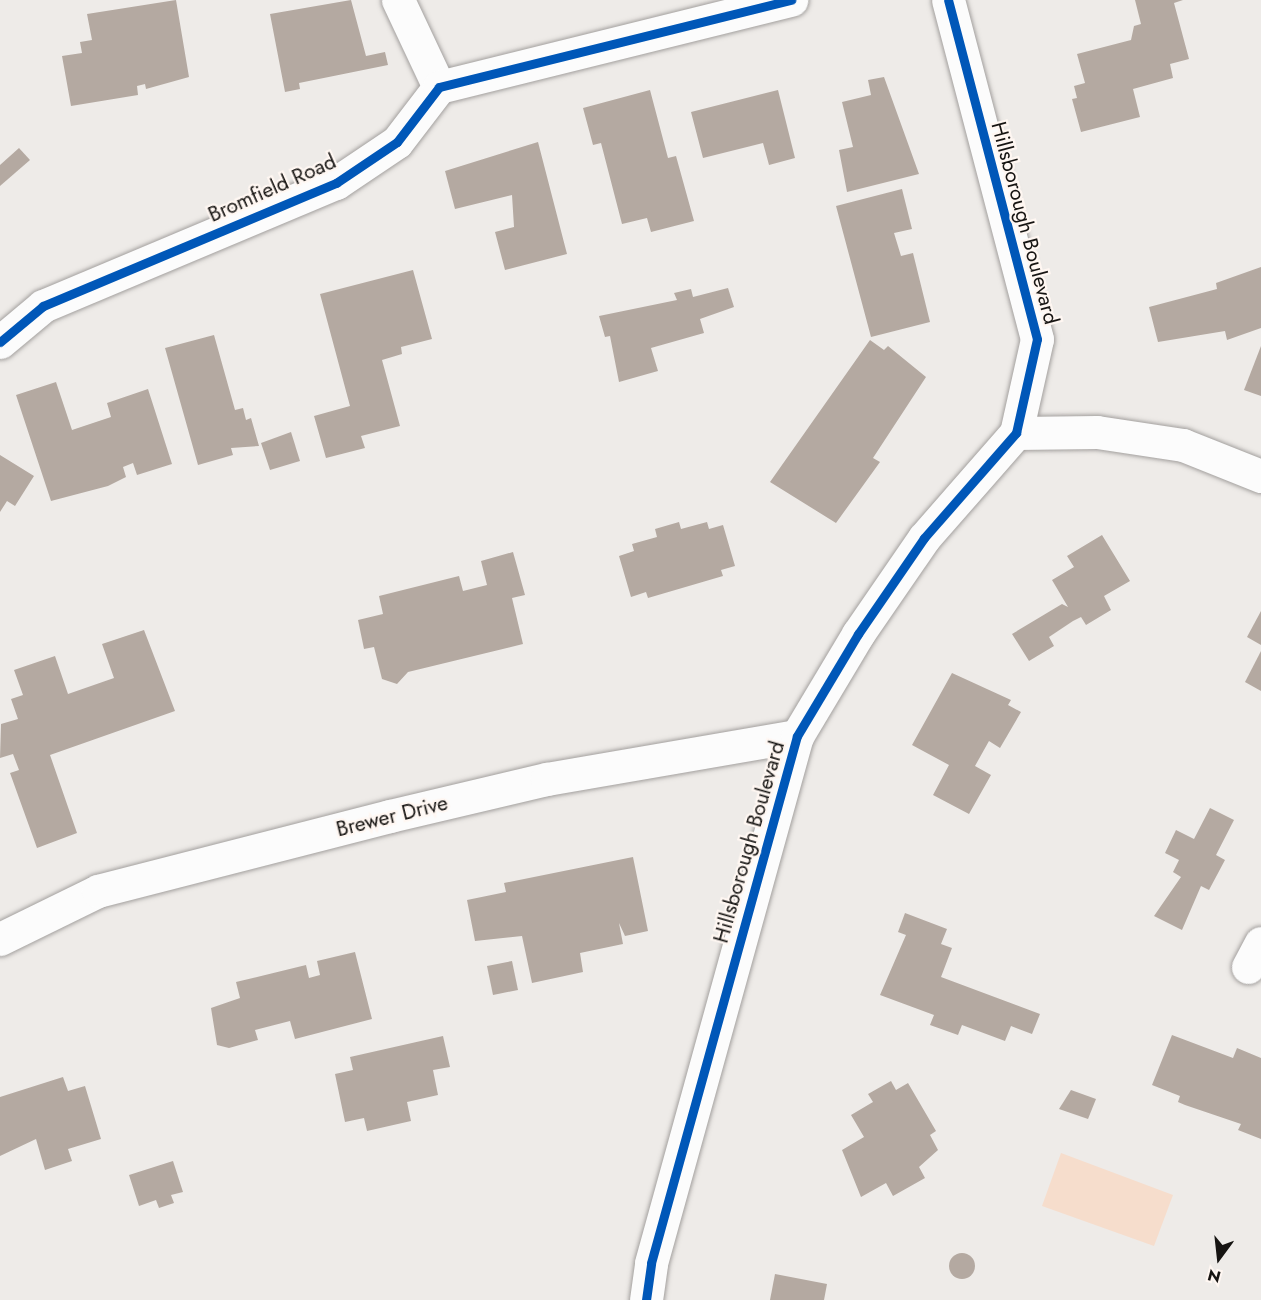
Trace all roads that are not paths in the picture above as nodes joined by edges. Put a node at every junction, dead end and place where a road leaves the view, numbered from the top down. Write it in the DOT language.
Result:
graph roads {
  1 [pos="398,0"];
  2 [pos="791,0"];
  3 [pos="948,0"];
  4 [pos="439,87"];
  5 [pos="0,342"];
  6 [pos="1016,433"];
  7 [pos="1261,476"];
  8 [pos="797,736"];
  9 [pos="0,939"];
  10 [pos="646,1300"];
  1 -- 4 [label="street"];
  2 -- 4 [label="street"];
  3 -- 6 [label="street, Hillsborough Boulevard"];
  4 -- 5 [label="street, Bromfield Road"];
  6 -- 7 [label="street"];
  6 -- 8 [label="street, Hillsborough Boulevard"];
  8 -- 9 [label="street, Brewer Drive"];
  8 -- 10 [label="street, Hillsborough Boulevard"];
}
